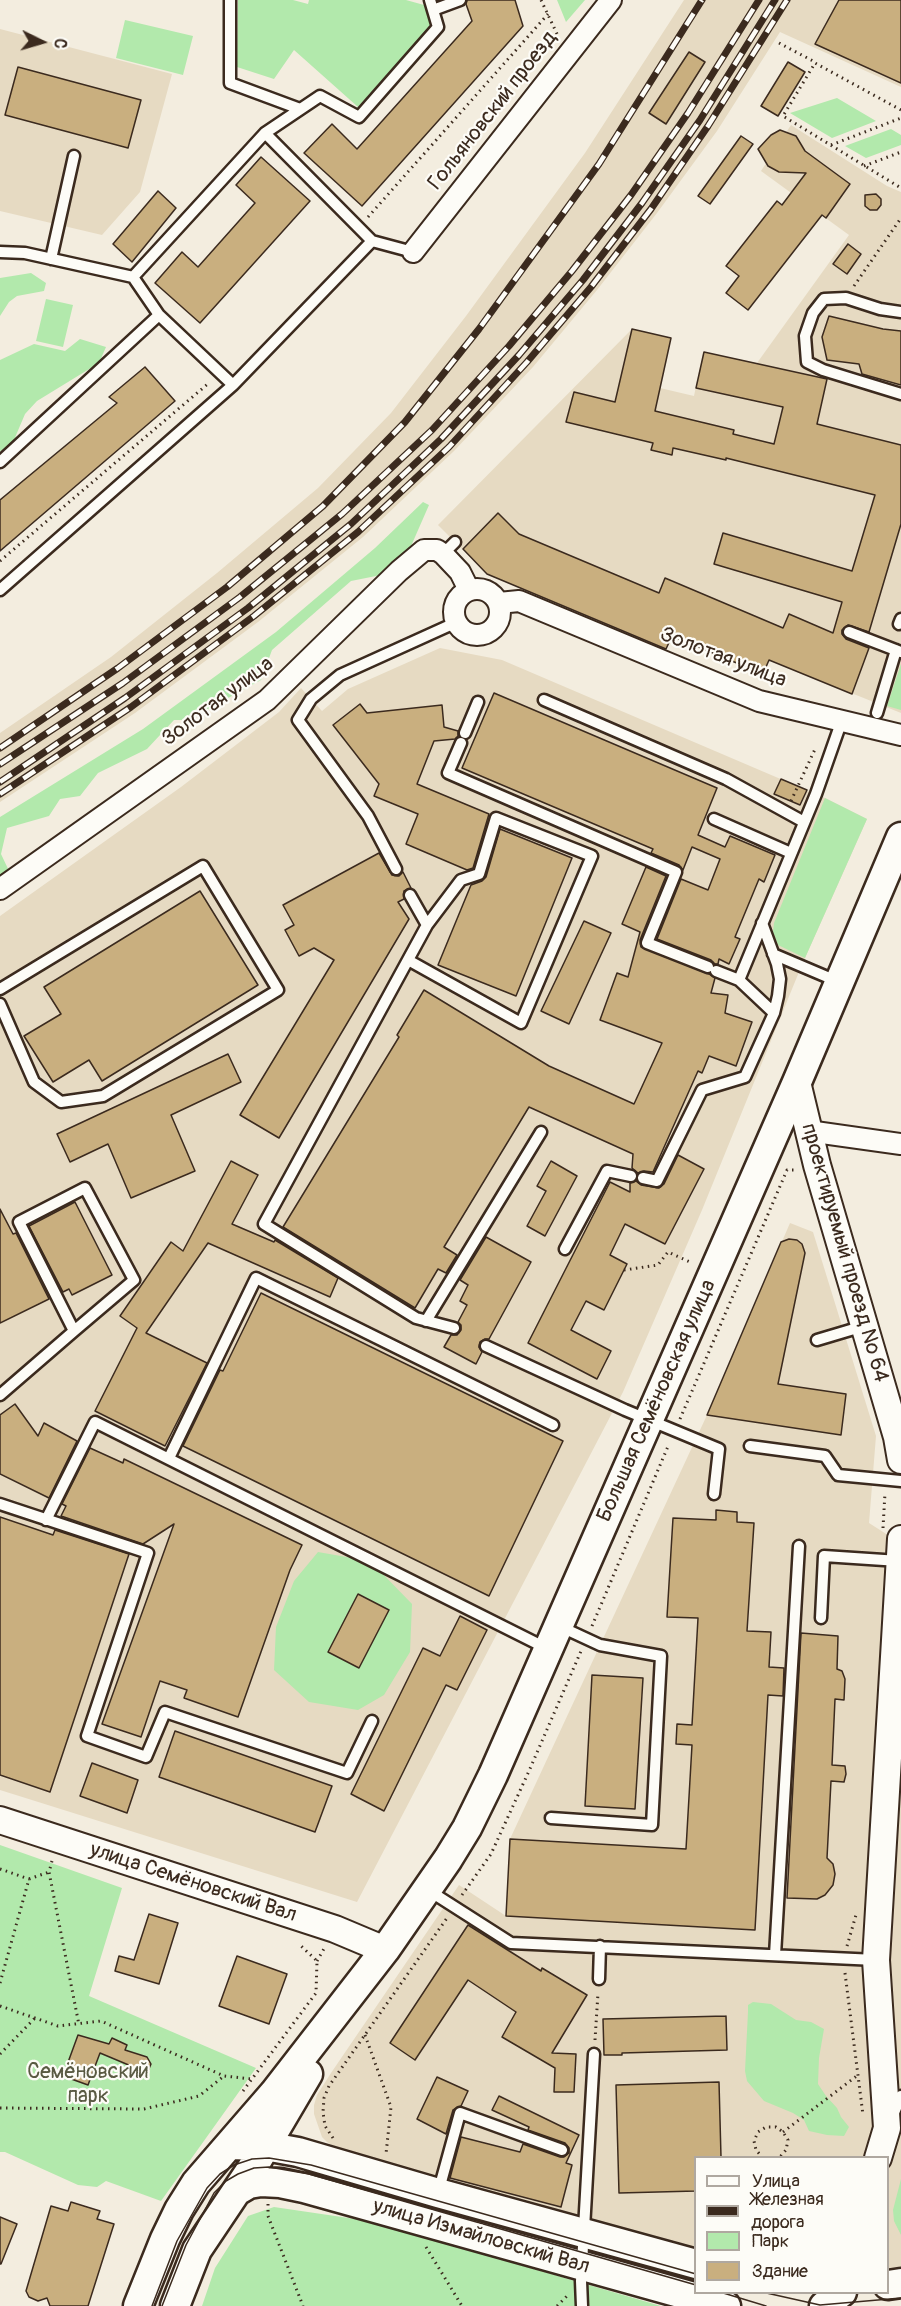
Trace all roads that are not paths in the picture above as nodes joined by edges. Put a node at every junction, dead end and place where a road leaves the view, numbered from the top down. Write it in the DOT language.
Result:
graph roads {
  1 [pos="230,0"];
  2 [pos="460,0"];
  3 [pos="611,0"];
  4 [pos="431,5"];
  5 [pos="300,109"];
  6 [pos="265,133"];
  7 [pos="74,156"];
  8 [pos="372,241"];
  9 [pos="0,252"];
  10 [pos="413,252"];
  11 [pos="51,259"];
  12 [pos="133,277"];
  13 [pos="901,312"];
  14 [pos="159,315"];
  15 [pos="233,386"];
  16 [pos="901,394"];
  17 [pos="0,462"];
  18 [pos="0,590"];
  19 [pos="469,590"];
  20 [pos="499,603"];
  21 [pos="457,622"];
  22 [pos="849,632"];
  23 [pos="898,651"];
  24 [pos="544,700"];
  25 [pos="478,702"];
  26 [pos="877,713"];
  27 [pos="842,720"];
  28 [pos="901,735"];
  29 [pos="714,819"];
  30 [pos="804,822"];
  31 [pos="901,837"];
  32 [pos="791,853"];
  33 [pos="396,869"];
  34 [pos="0,889"];
  35 [pos="410,895"];
  36 [pos="762,923"];
  37 [pos="427,925"];
  38 [pos="773,954"];
  39 [pos="408,960"];
  40 [pos="739,980"];
  41 [pos="839,982"];
  42 [pos="0,989"];
  43 [pos="0,1004"];
  44 [pos="774,1013"];
  45 [pos="797,1082"];
  46 [pos="808,1131"];
  47 [pos="541,1132"];
  48 [pos="901,1144"];
  49 [pos="631,1176"];
  50 [pos="643,1178"];
  51 [pos="565,1249"];
  52 [pos="426,1321"];
  53 [pos="864,1326"];
  54 [pos="454,1328"];
  55 [pos="74,1331"];
  56 [pos="817,1340"];
  57 [pos="486,1346"];
  58 [pos="0,1395"];
  59 [pos="648,1420"];
  60 [pos="553,1425"];
  61 [pos="750,1446"];
  62 [pos="169,1458"];
  63 [pos="901,1460"];
  64 [pos="901,1481"];
  65 [pos="714,1494"];
  66 [pos="0,1504"];
  67 [pos="46,1520"];
  68 [pos="799,1546"];
  69 [pos="894,1553"];
  70 [pos="821,1618"];
  71 [pos="553,1637"];
  72 [pos="897,1680"];
  73 [pos="896,1715"];
  74 [pos="372,1721"];
  75 [pos="551,1818"];
  76 [pos="0,1820"];
  77 [pos="428,1890"];
  78 [pos="600,1946"];
  79 [pos="385,1950"];
  80 [pos="776,1955"];
  81 [pos="876,1960"];
  82 [pos="599,1979"];
  83 [pos="594,2054"];
  84 [pos="274,2093"];
  85 [pos="901,2096"];
  86 [pos="875,2126"];
  87 [pos="229,2145"];
  88 [pos="263,2150"];
  89 [pos="562,2151"];
  90 [pos="878,2156"];
  91 [pos="438,2193"];
  92 [pos="275,2197"];
  93 [pos="248,2199"];
  94 [pos="584,2234"];
  95 [pos="694,2263"];
  96 [pos="581,2273"];
  97 [pos="841,2294"];
  98 [pos="138,2306"];
  99 [pos="175,2306"];
  100 [pos="582,2306"];
  101 [pos="726,2306"];
  102 [pos="824,2306"];
  1 -- 5 [label="lane"];
  2 -- 4 [label="lane"];
  3 -- 10 [label="street, Гольяновский проезд"];
  4 -- 5 [label="lane"];
  5 -- 6 [label="lane"];
  6 -- 8 [label="lane"];
  6 -- 12 [label="lane"];
  7 -- 11 [label="lane"];
  8 -- 10 [label="lane"];
  8 -- 15 [label="lane"];
  9 -- 11 [label="lane"];
  11 -- 12 [label="lane"];
  12 -- 14 [label="lane"];
  13 -- 16 [label="lane"];
  14 -- 15 [label="lane"];
  14 -- 17 [label="lane"];
  15 -- 18 [label="lane"];
  19 -- 20 [label="street, Золотая улица"];
  19 -- 21 [label="street"];
  19 -- 34 [label="street, Золотая улица"];
  20 -- 21 [label="street"];
  20 -- 27 [label="street, Золотая улица"];
  21 -- 33 [label="lane"];
  22 -- 23 [label="lane"];
  23 -- 26 [label="lane"];
  24 -- 30 [label="lane"];
  25 -- 40 [label="lane"];
  27 -- 28 [label="street, Золотая улица"];
  27 -- 30 [label="lane"];
  29 -- 32 [label="lane"];
  30 -- 32 [label="lane"];
  31 -- 41 [label="main road, Большая Семёновская улица"];
  32 -- 36 [label="lane"];
  35 -- 37 [label="lane"];
  36 -- 38 [label="lane"];
  36 -- 40 [label="lane"];
  37 -- 39 [label="lane"];
  37 -- 39 [label="lane"];
  38 -- 41 [label="lane"];
  38 -- 44 [label="lane"];
  39 -- 52 [label="lane"];
  40 -- 44 [label="lane"];
  41 -- 45 [label="main road, Большая Семёновская улица"];
  42 -- 43 [label="lane"];
  44 -- 50 [label="lane"];
  45 -- 46 [label="street, проектируемый проезд № 64"];
  45 -- 59 [label="main road, Большая Семёновская улица"];
  46 -- 48 [label="street"];
  46 -- 53 [label="street, проектируемый проезд № 64"];
  47 -- 52 [label="lane"];
  49 -- 51 [label="lane"];
  52 -- 54 [label="lane"];
  53 -- 56 [label="lane"];
  53 -- 63 [label="street, проектируемый проезд № 64"];
  55 -- 55 [label="lane"];
  55 -- 58 [label="lane"];
  57 -- 59 [label="lane"];
  59 -- 65 [label="lane"];
  59 -- 71 [label="main road, Большая Семёновская улица"];
  60 -- 62 [label="lane"];
  61 -- 64 [label="lane"];
  62 -- 67 [label="lane"];
  62 -- 71 [label="lane"];
  66 -- 67 [label="lane"];
  67 -- 74 [label="lane"];
  68 -- 80 [label="lane"];
  69 -- 70 [label="lane"];
  69 -- 72 [label="street"];
  71 -- 75 [label="lane"];
  71 -- 77 [label="main road, Большая Семёновская улица"];
  72 -- 73 [label="street"];
  73 -- 81 [label="street"];
  76 -- 79 [label="street, улица Семёновский Вал"];
  77 -- 78 [label="lane"];
  77 -- 79 [label="main road, Большая Семёновская улица"];
  78 -- 80 [label="lane"];
  78 -- 82 [label="lane"];
  79 -- 84 [label="main road, Большая Семёновская улица"];
  79 -- 88 [label="main road, Большая Семёновская улица"];
  80 -- 81 [label="lane"];
  81 -- 86 [label="street"];
  83 -- 94 [label="lane"];
  84 -- 87 [label="main road, Большая Семёновская улица"];
  84 -- 88 [label="main road"];
  85 -- 86 [label="lane"];
  86 -- 90 [label="street"];
  87 -- 88 [label="main road, улица Измайловский Вал"];
  87 -- 98 [label="main road, Большая Семёновская улица"];
  88 -- 91 [label="main road, улица Измайловский Вал"];
  88 -- 92 [label="main road"];
  88 -- 93 [label="main road, Большая Семёновская улица"];
  89 -- 91 [label="lane"];
  91 -- 94 [label="main road, улица Измайловский Вал"];
  92 -- 93 [label="main road, улица Измайловский Вал"];
  92 -- 96 [label="main road, улица Измайловский Вал"];
  93 -- 99 [label="main road, Большая Семёновская улица"];
  94 -- 95 [label="main road, улица Измайловский Вал"];
  94 -- 96 [label="lane"];
  96 -- 100 [label="lane"];
  96 -- 101 [label="main road, улица Измайловский Вал"];
  97 -- 102 [label="main road"];
}
